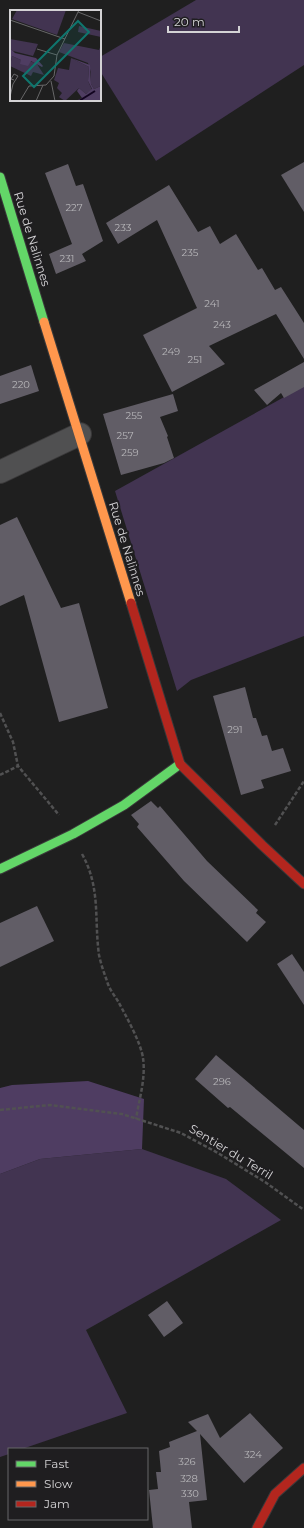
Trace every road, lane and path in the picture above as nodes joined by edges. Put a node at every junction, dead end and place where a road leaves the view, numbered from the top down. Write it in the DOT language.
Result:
graph roads {
  1 [pos="0,177"];
  2 [pos="80,434"];
  3 [pos="0,472"];
  4 [pos="0,713"];
  5 [pos="180,764"];
  6 [pos="18,766"];
  7 [pos="0,775"];
  8 [pos="304,781"];
  9 [pos="73,834"];
  10 [pos="262,845"];
  11 [pos="0,870"];
  12 [pos="304,884"];
  13 [pos="0,1110"];
  14 [pos="136,1119"];
  15 [pos="304,1210"];
  16 [pos="304,1468"];
  17 [pos="257,1528"];
  1 -- 2 [label="street, Rue de Nalinnes"];
  2 -- 3 [label="street"];
  2 -- 5 [label="street, Rue de Nalinnes"];
  4 -- 6 [label="path"];
  5 -- 9 [label="street"];
  5 -- 10 [label="street, Rue de Nalinnes"];
  6 -- 7 [label="path"];
  6 -- 9 [label="path"];
  8 -- 10 [label="path"];
  9 -- 11 [label="street"];
  9 -- 14 [label="path"];
  10 -- 12 [label="street, Rue de Nalinnes"];
  13 -- 14 [label="path, Sentier du Terril"];
  14 -- 15 [label="path, Sentier du Terril"];
  16 -- 17 [label="street"];
}
